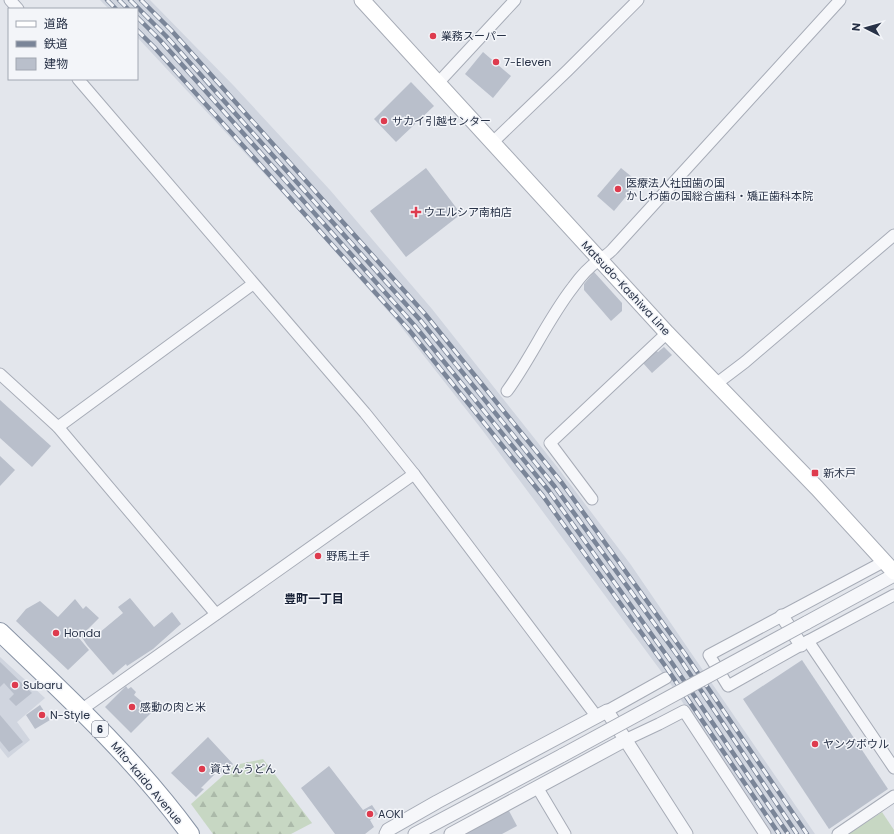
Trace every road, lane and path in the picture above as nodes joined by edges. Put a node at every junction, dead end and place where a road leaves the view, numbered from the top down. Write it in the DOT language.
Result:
graph roads {
  1 [pos="10,0"];
  2 [pos="362,0"];
  3 [pos="515,0"];
  4 [pos="638,0"];
  5 [pos="840,0"];
  6 [pos="17,8"];
  7 [pos="79,80"];
  8 [pos="438,83"];
  9 [pos="493,142"];
  10 [pos="894,235"];
  11 [pos="600,259"];
  12 [pos="254,284"];
  13 [pos="667,332"];
  14 [pos="0,374"];
  15 [pos="716,384"];
  16 [pos="507,391"];
  17 [pos="58,427"];
  18 [pos="414,474"];
  19 [pos="592,499"];
  20 [pos="891,569"];
  21 [pos="894,595"];
  22 [pos="216,614"];
  23 [pos="782,616"];
  24 [pos="0,632"];
  25 [pos="805,643"];
  26 [pos="666,678"];
  27 [pos="81,710"];
  28 [pos="602,714"];
  29 [pos="625,740"];
  30 [pos="894,768"];
  31 [pos="537,787"];
  32 [pos="894,796"];
  33 [pos="190,834"];
  34 [pos="386,834"];
  35 [pos="414,834"];
  36 [pos="451,834"];
  37 [pos="566,834"];
  38 [pos="686,834"];
  39 [pos="766,834"];
  40 [pos="838,834"];
  1 -- 6 [label="street"];
  2 -- 8 [label="main road, Matsudo-Kashiwa Line"];
  3 -- 8 [label="street"];
  4 -- 9 [label="street"];
  5 -- 11 [label="street"];
  7 -- 12 [label="street"];
  8 -- 9 [label="main road, Matsudo-Kashiwa Line"];
  9 -- 11 [label="main road, Matsudo-Kashiwa Line"];
  10 -- 15 [label="street"];
  11 -- 13 [label="main road, Matsudo-Kashiwa Line"];
  11 -- 16 [label="street"];
  12 -- 17 [label="street"];
  12 -- 18 [label="street"];
  13 -- 15 [label="main road, Matsudo-Kashiwa Line"];
  13 -- 19 [label="street"];
  14 -- 17 [label="street"];
  15 -- 20 [label="main road, Matsudo-Kashiwa Line"];
  17 -- 22 [label="street"];
  18 -- 22 [label="street"];
  18 -- 28 [label="street"];
  20 -- 23 [label="street"];
  20 -- 35 [label="street, bridge"];
  21 -- 25 [label="street"];
  22 -- 27 [label="street"];
  23 -- 25 [label="street"];
  23 -- 25 [label="street"];
  24 -- 27 [label="highway, Mito-kaido Avenue / 6"];
  25 -- 30 [label="street"];
  26 -- 28 [label="street"];
  27 -- 33 [label="highway, Mito-kaido Avenue / 6"];
  28 -- 29 [label="street"];
  28 -- 34 [label="street"];
  29 -- 31 [label="street"];
  29 -- 38 [label="street"];
  29 -- 39 [label="street"];
  31 -- 36 [label="street"];
  31 -- 37 [label="street"];
  32 -- 40 [label="street"];
}
